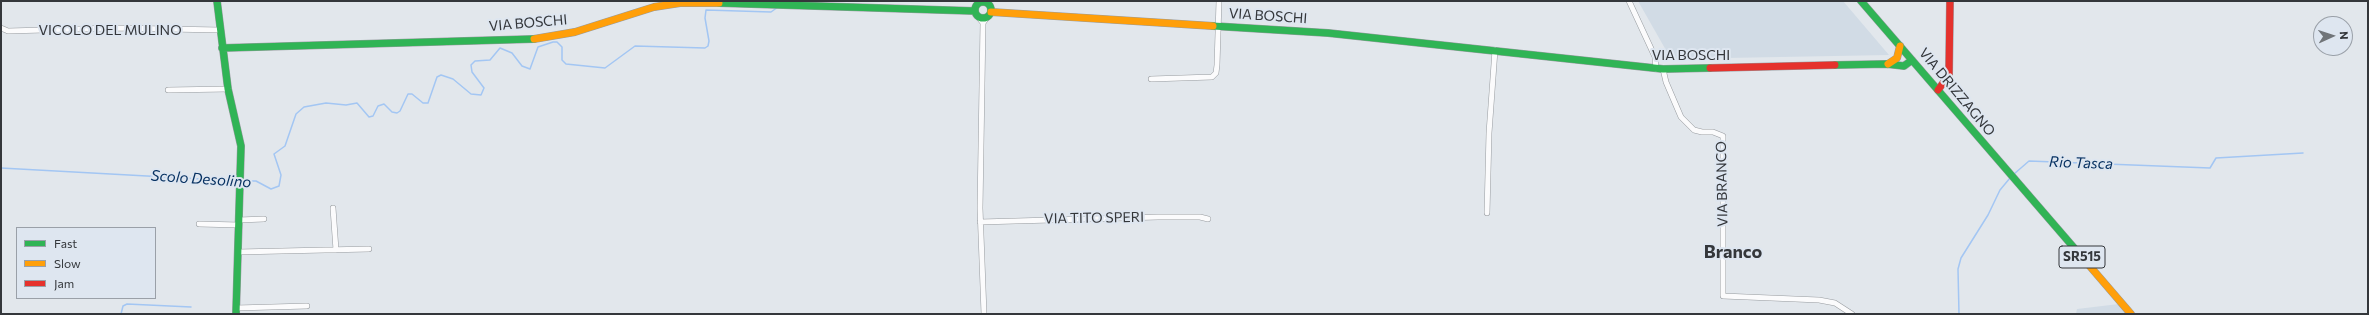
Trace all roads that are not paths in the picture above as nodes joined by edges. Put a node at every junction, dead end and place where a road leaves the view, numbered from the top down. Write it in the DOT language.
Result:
graph roads {
  1 [pos="216,1"];
  2 [pos="1219,1"];
  3 [pos="1628,1"];
  4 [pos="1861,1"];
  5 [pos="1950,1"];
  6 [pos="983,2"];
  7 [pos="983,16"];
  8 [pos="1219,26"];
  9 [pos="1,28"];
  10 [pos="220,30"];
  11 [pos="1900,46"];
  12 [pos="222,48"];
  13 [pos="1495,50"];
  14 [pos="1912,60"];
  15 [pos="1891,63"];
  16 [pos="1904,66"];
  17 [pos="1660,69"];
  18 [pos="1924,73"];
  19 [pos="1151,79"];
  20 [pos="228,89"];
  21 [pos="168,90"];
  22 [pos="1938,90"];
  23 [pos="333,208"];
  24 [pos="1487,213"];
  25 [pos="264,219"];
  26 [pos="1208,219"];
  27 [pos="980,222"];
  28 [pos="239,223"];
  29 [pos="199,224"];
  30 [pos="336,250"];
  31 [pos="369,250"];
  32 [pos="238,252"];
  33 [pos="306,306"];
  34 [pos="236,311"];
  35 [pos="984,314"];
  36 [pos="1852,314"];
  37 [pos="2131,314"];
  1 -- 10 [label="street"];
  2 -- 8 [label="street"];
  3 -- 17 [label="street, VIA BRANCO"];
  4 -- 11 [label="street, VIA DRIZZAGNO / SR515"];
  5 -- 22 [label="street"];
  6 -- 7 [label="street"];
  6 -- 7 [label="street"];
  7 -- 8 [label="street, VIA BOSCHI"];
  7 -- 12 [label="street, VIA BOSCHI"];
  7 -- 27 [label="street"];
  8 -- 13 [label="street, VIA BOSCHI"];
  8 -- 19 [label="street"];
  9 -- 10 [label="street, VICOLO DEL MULINO"];
  10 -- 12 [label="street"];
  11 -- 14 [label="street, VIA DRIZZAGNO / SR515"];
  11 -- 15 [label="street"];
  12 -- 20 [label="street"];
  13 -- 17 [label="street, VIA BOSCHI"];
  13 -- 24 [label="street"];
  14 -- 15 [label="street, VIA BOSCHI"];
  14 -- 16 [label="street"];
  14 -- 18 [label="street, VIA DRIZZAGNO / SR515"];
  15 -- 16 [label="street, VIA BOSCHI"];
  15 -- 17 [label="street, VIA BOSCHI"];
  16 -- 18 [label="street, VIA BOSCHI"];
  17 -- 36 [label="street, VIA BRANCO"];
  18 -- 22 [label="street, VIA DRIZZAGNO / SR515"];
  20 -- 21 [label="street"];
  20 -- 28 [label="street"];
  22 -- 37 [label="street, VIA DRIZZAGNO / SR515"];
  23 -- 30 [label="street"];
  25 -- 28 [label="street"];
  26 -- 27 [label="street, VIA TITO SPERI"];
  27 -- 35 [label="street"];
  28 -- 29 [label="street"];
  28 -- 32 [label="street"];
  30 -- 31 [label="street"];
  30 -- 32 [label="street"];
  32 -- 34 [label="street"];
  33 -- 34 [label="street"];
}
